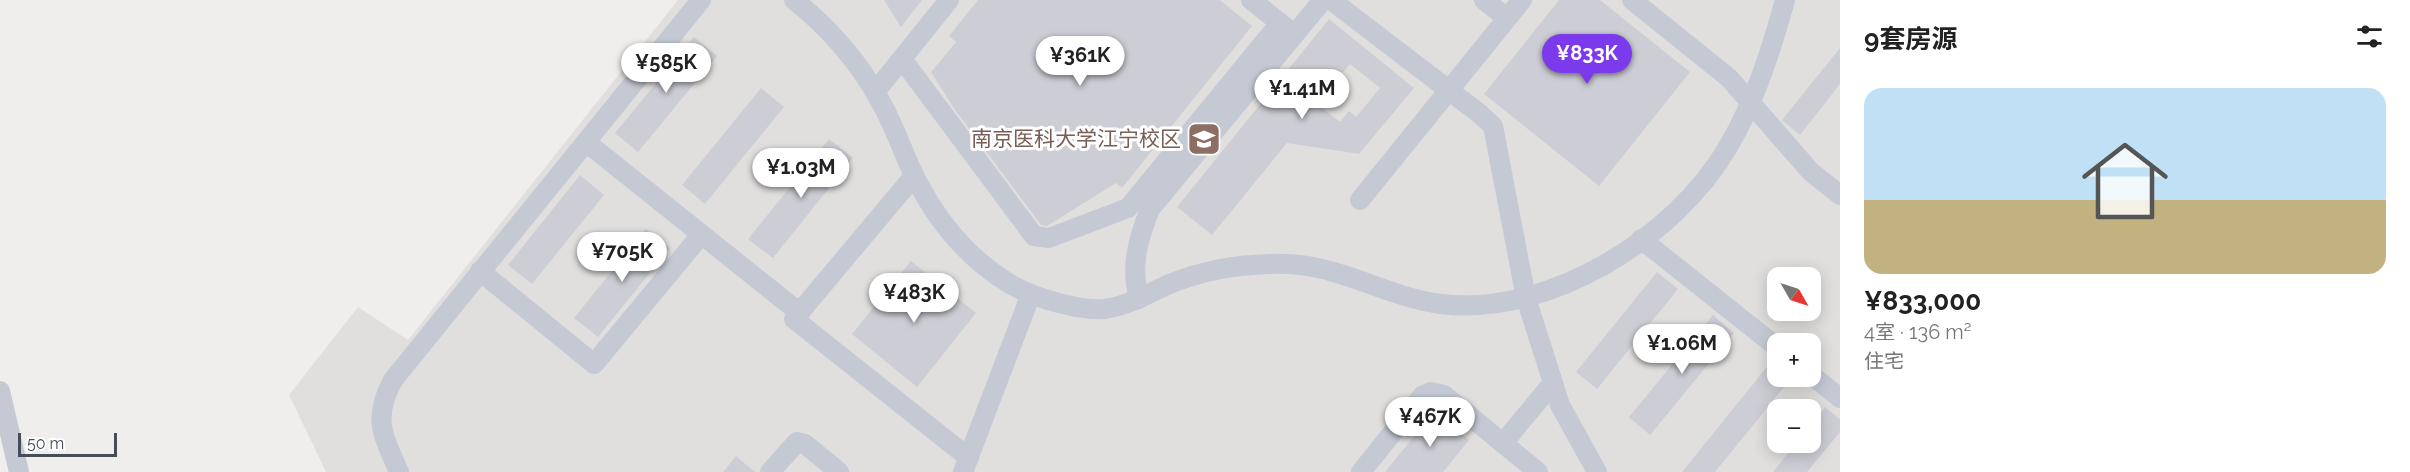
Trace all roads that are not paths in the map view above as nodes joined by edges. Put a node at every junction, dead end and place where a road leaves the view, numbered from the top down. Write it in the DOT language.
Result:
graph roads {
  1 [pos="701,0"];
  2 [pos="794,0"];
  3 [pos="949,0"];
  4 [pos="1251,0"];
  5 [pos="1323,0"];
  6 [pos="1332,0"];
  7 [pos="1484,0"];
  8 [pos="1522,0"];
  9 [pos="1632,0"];
  10 [pos="1785,0"];
  11 [pos="1507,18"];
  12 [pos="1287,29"];
  13 [pos="902,59"];
  14 [pos="1449,90"];
  15 [pos="875,92"];
  16 [pos="1752,102"];
  17 [pos="586,142"];
  18 [pos="914,176"];
  19 [pos="1840,195"];
  20 [pos="1360,200"];
  21 [pos="701,234"];
  22 [pos="1641,239"];
  23 [pos="480,271"];
  24 [pos="1031,294"];
  25 [pos="1526,298"];
  26 [pos="1139,299"];
  27 [pos="800,313"];
  28 [pos="1767,339"];
  29 [pos="1821,383"];
  30 [pos="1552,384"];
  31 [pos="0,391"];
  32 [pos="1840,398"];
  33 [pos="1503,443"];
  34 [pos="966,465"];
  35 [pos="19,472"];
  36 [pos="399,472"];
  37 [pos="770,472"];
  38 [pos="839,472"];
  39 [pos="1361,472"];
  40 [pos="1538,472"];
  41 [pos="1597,472"];
  1 -- 17 [label="street"];
  2 -- 15 [label="street"];
  3 -- 13 [label="street"];
  4 -- 12 [label="street"];
  5 -- 12 [label="street"];
  6 -- 14 [label="street"];
  7 -- 11 [label="street"];
  8 -- 11 [label="street"];
  9 -- 16 [label="street"];
  10 -- 16 [label="street"];
  11 -- 14 [label="street"];
  12 -- 13 [label="street"];
  12 -- 26 [label="street"];
  13 -- 15 [label="street"];
  14 -- 20 [label="street"];
  14 -- 25 [label="street"];
  15 -- 18 [label="street"];
  16 -- 19 [label="street"];
  16 -- 22 [label="street"];
  17 -- 21 [label="street"];
  17 -- 23 [label="street"];
  18 -- 24 [label="street"];
  18 -- 27 [label="street"];
  21 -- 23 [label="street"];
  21 -- 27 [label="street"];
  22 -- 25 [label="street"];
  22 -- 28 [label="street"];
  23 -- 36 [label="street"];
  24 -- 26 [label="street"];
  24 -- 34 [label="street"];
  25 -- 26 [label="street"];
  25 -- 30 [label="street"];
  27 -- 34 [label="street"];
  29 -- 32 [label="street"];
  30 -- 33 [label="street"];
  30 -- 41 [label="street"];
  31 -- 35 [label="street"];
  33 -- 39 [label="street"];
  33 -- 40 [label="street"];
  37 -- 38 [label="street"];
}
